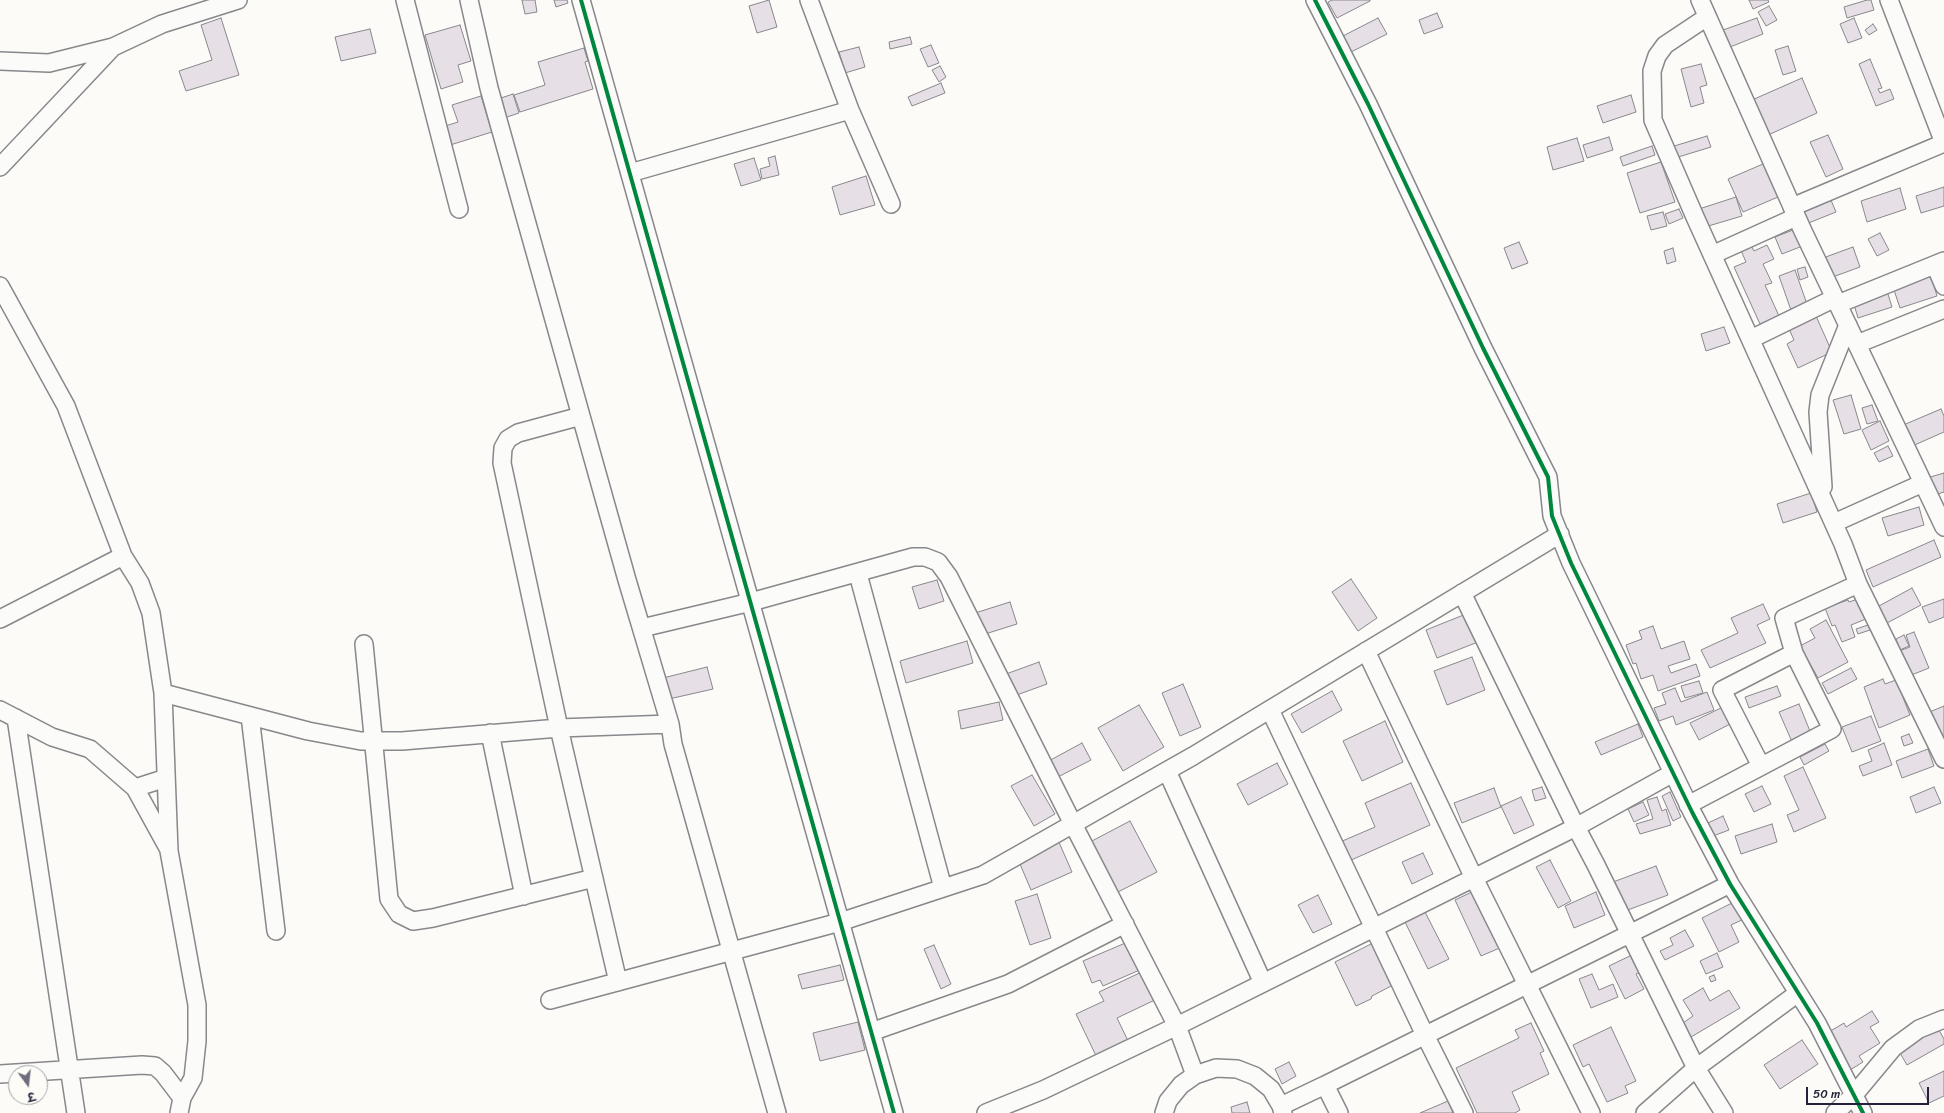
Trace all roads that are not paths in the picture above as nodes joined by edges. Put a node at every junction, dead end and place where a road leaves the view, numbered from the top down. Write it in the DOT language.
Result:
graph roads {
  1 [pos="238,0"];
  2 [pos="405,0"];
  3 [pos="469,0"];
  4 [pos="581,0"];
  5 [pos="809,0"];
  6 [pos="1315,0"];
  7 [pos="1700,0"];
  8 [pos="1889,0"];
  9 [pos="192,7"];
  10 [pos="1707,17"];
  11 [pos="113,47"];
  12 [pos="0,61"];
  13 [pos="850,110"];
  14 [pos="1944,143"];
  15 [pos="0,166"];
  16 [pos="630,173"];
  17 [pos="891,204"];
  18 [pos="459,210"];
  19 [pos="1794,212"];
  20 [pos="1712,254"];
  21 [pos="1939,263"];
  22 [pos="0,286"];
  23 [pos="1944,286"];
  24 [pos="1836,301"];
  25 [pos="1944,309"];
  26 [pos="1848,325"];
  27 [pos="1751,340"];
  28 [pos="1857,344"];
  29 [pos="582,416"];
  30 [pos="1923,483"];
  31 [pos="1824,500"];
  32 [pos="1834,522"];
  33 [pos="1944,527"];
  34 [pos="1560,534"];
  35 [pos="123,556"];
  36 [pos="858,574"];
  37 [pos="1858,584"];
  38 [pos="1462,593"];
  39 [pos="751,602"];
  40 [pos="0,619"];
  41 [pos="642,628"];
  42 [pos="364,644"];
  43 [pos="1366,651"];
  44 [pos="1794,653"];
  45 [pos="163,693"];
  46 [pos="0,710"];
  47 [pos="1270,710"];
  48 [pos="250,716"];
  49 [pos="16,718"];
  50 [pos="670,724"];
  51 [pos="559,728"];
  52 [pos="490,733"];
  53 [pos="373,741"];
  54 [pos="1944,759"];
  55 [pos="1761,766"];
  56 [pos="1167,771"];
  57 [pos="1673,773"];
  58 [pos="166,778"];
  59 [pos="135,788"];
  60 [pos="1688,805"];
  61 [pos="1073,824"];
  62 [pos="1576,827"];
  63 [pos="169,851"];
  64 [pos="594,878"];
  65 [pos="1474,878"];
  66 [pos="1730,884"];
  67 [pos="943,888"];
  68 [pos="524,896"];
  69 [pos="840,922"];
  70 [pos="1125,924"];
  71 [pos="1373,928"];
  72 [pos="276,931"];
  73 [pos="1630,934"];
  74 [pos="731,951"];
  75 [pos="618,982"];
  76 [pos="1264,983"];
  77 [pos="1527,985"];
  78 [pos="1798,992"];
  79 [pos="550,1000"];
  80 [pos="1944,1019"];
  81 [pos="1178,1026"];
  82 [pos="871,1032"];
  83 [pos="1425,1035"];
  84 [pos="1696,1068"];
  85 [pos="69,1069"];
  86 [pos="0,1074"];
  87 [pos="1195,1074"];
  88 [pos="1325,1084"];
  89 [pos="1853,1096"];
  90 [pos="180,1106"];
  91 [pos="1282,1109"];
  92 [pos="76,1113"];
  93 [pos="777,1113"];
  94 [pos="894,1113"];
  95 [pos="986,1113"];
  96 [pos="1164,1113"];
  97 [pos="1339,1113"];
  98 [pos="1464,1113"];
  99 [pos="1591,1113"];
  100 [pos="1645,1113"];
  101 [pos="1724,1113"];
  102 [pos="1835,1113"];
  103 [pos="1863,1113"];
  1 -- 9 [label="street"];
  2 -- 18 [label="street"];
  3 -- 29 [label="street"];
  4 -- 16 [label="street"];
  5 -- 13 [label="street"];
  6 -- 34 [label="street"];
  7 -- 10 [label="street"];
  8 -- 14 [label="street"];
  9 -- 11 [label="street"];
  10 -- 19 [label="street"];
  10 -- 20 [label="street"];
  11 -- 12 [label="street"];
  11 -- 15 [label="street"];
  13 -- 16 [label="street"];
  13 -- 17 [label="street"];
  14 -- 19 [label="street"];
  16 -- 39 [label="street"];
  19 -- 20 [label="street"];
  19 -- 24 [label="street"];
  20 -- 27 [label="street"];
  21 -- 23 [label="street"];
  21 -- 24 [label="street"];
  22 -- 35 [label="street"];
  24 -- 26 [label="street"];
  24 -- 27 [label="street"];
  25 -- 28 [label="street"];
  26 -- 28 [label="street"];
  26 -- 31 [label="street"];
  27 -- 31 [label="street"];
  28 -- 30 [label="street"];
  29 -- 41 [label="street"];
  29 -- 51 [label="street"];
  30 -- 32 [label="street"];
  30 -- 33 [label="street"];
  31 -- 32 [label="street"];
  32 -- 37 [label="street"];
  34 -- 38 [label="street"];
  34 -- 57 [label="street"];
  35 -- 40 [label="street"];
  35 -- 45 [label="street"];
  36 -- 39 [label="street"];
  36 -- 61 [label="street"];
  36 -- 67 [label="street"];
  37 -- 44 [label="street"];
  37 -- 54 [label="street"];
  38 -- 43 [label="street"];
  38 -- 62 [label="street"];
  39 -- 41 [label="street"];
  39 -- 69 [label="street"];
  41 -- 50 [label="street"];
  42 -- 53 [label="street"];
  43 -- 47 [label="street"];
  43 -- 65 [label="street"];
  44 -- 55 [label="street"];
  44 -- 55 [label="street"];
  45 -- 48 [label="street"];
  45 -- 58 [label="street"];
  46 -- 49 [label="street"];
  47 -- 56 [label="street"];
  47 -- 71 [label="street"];
  48 -- 53 [label="street"];
  48 -- 72 [label="street"];
  49 -- 59 [label="street"];
  49 -- 85 [label="street"];
  50 -- 51 [label="street"];
  50 -- 74 [label="street"];
  51 -- 52 [label="street"];
  51 -- 64 [label="street"];
  52 -- 53 [label="street"];
  52 -- 68 [label="street"];
  53 -- 68 [label="street"];
  55 -- 60 [label="street"];
  56 -- 61 [label="street"];
  56 -- 76 [label="street"];
  57 -- 60 [label="street"];
  57 -- 62 [label="street"];
  58 -- 59 [label="street"];
  58 -- 63 [label="street"];
  59 -- 63 [label="street"];
  60 -- 66 [label="street"];
  61 -- 67 [label="street"];
  61 -- 70 [label="street"];
  62 -- 65 [label="street"];
  62 -- 73 [label="street"];
  63 -- 90 [label="street"];
  64 -- 68 [label="street"];
  64 -- 75 [label="street"];
  65 -- 71 [label="street"];
  65 -- 77 [label="street"];
  66 -- 73 [label="street"];
  66 -- 78 [label="street"];
  67 -- 69 [label="street"];
  69 -- 74 [label="street"];
  69 -- 82 [label="street"];
  70 -- 81 [label="street"];
  70 -- 82 [label="street"];
  71 -- 76 [label="street"];
  71 -- 83 [label="street"];
  73 -- 77 [label="street"];
  73 -- 84 [label="street"];
  74 -- 75 [label="street"];
  74 -- 93 [label="street"];
  75 -- 79 [label="street"];
  76 -- 81 [label="street"];
  77 -- 83 [label="street"];
  77 -- 99 [label="street"];
  78 -- 84 [label="street"];
  78 -- 89 [label="street"];
  80 -- 89 [label="street"];
  81 -- 87 [label="street"];
  81 -- 95 [label="street"];
  82 -- 94 [label="street"];
  83 -- 88 [label="street"];
  83 -- 98 [label="street"];
  84 -- 100 [label="street"];
  84 -- 101 [label="street"];
  85 -- 86 [label="street"];
  85 -- 90 [label="street"];
  85 -- 92 [label="street"];
  87 -- 91 [label="street"];
  87 -- 96 [label="street"];
  88 -- 91 [label="street"];
  88 -- 97 [label="street"];
  89 -- 102 [label="street"];
  89 -- 103 [label="street"];
}
